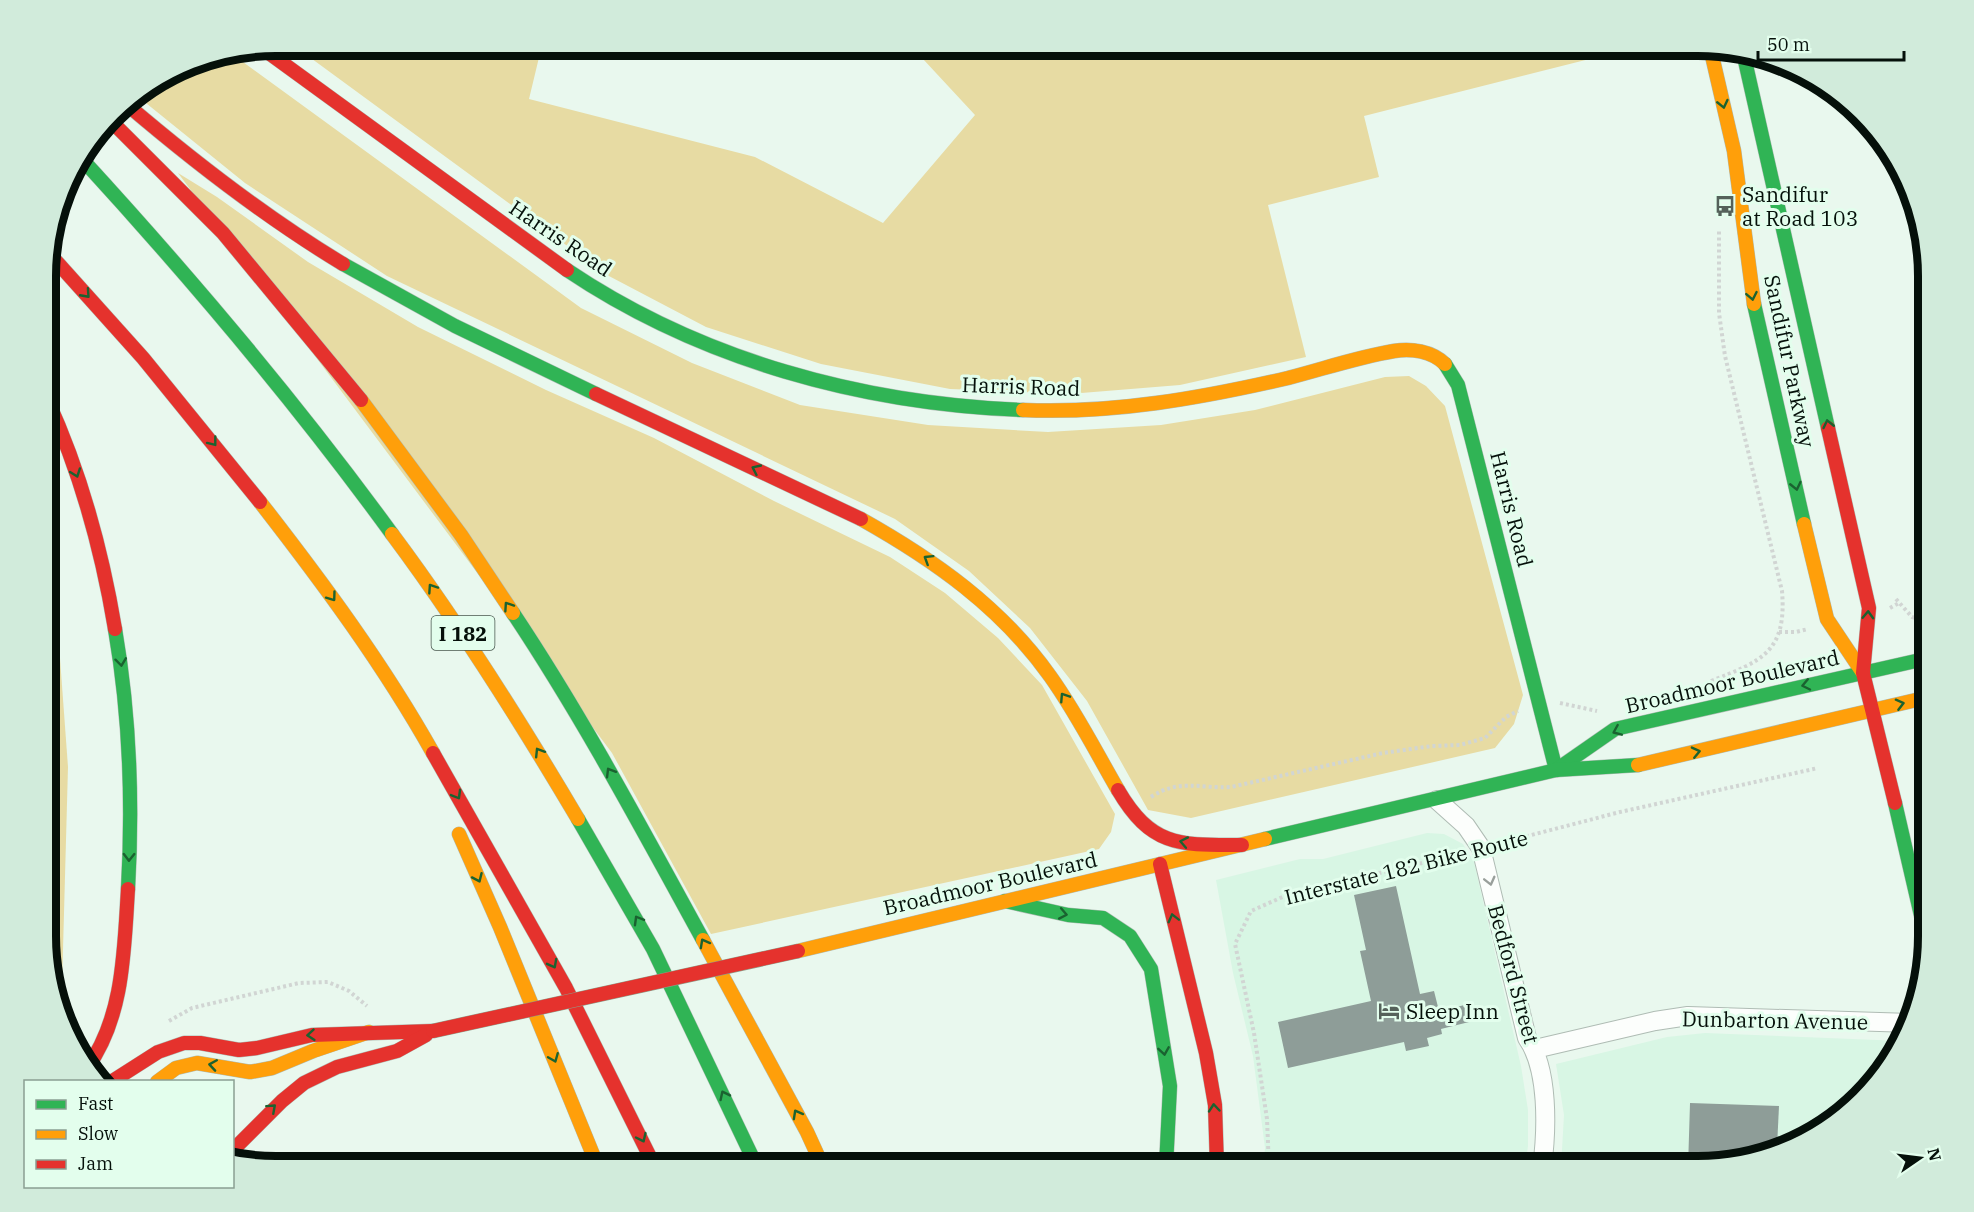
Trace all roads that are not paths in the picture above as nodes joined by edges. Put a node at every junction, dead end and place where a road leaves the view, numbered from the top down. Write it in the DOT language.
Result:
graph roads {
  1 [pos="273,56"];
  2 [pos="1712,56"];
  3 [pos="1745,61"];
  4 [pos="132,109"];
  5 [pos="115,125"];
  6 [pos="86,164"];
  7 [pos="56,261"];
  8 [pos="56,422"];
  9 [pos="1918,660"];
  10 [pos="1863,673"];
  11 [pos="396,690"];
  12 [pos="1918,700"];
  13 [pos="1872,711"];
  14 [pos="1556,770"];
  15 [pos="443,798"];
  16 [pos="1437,800"];
  17 [pos="453,819"];
  18 [pos="1242,845"];
  19 [pos="1160,864"];
  20 [pos="1918,898"];
  21 [pos="1005,901"];
  22 [pos="1901,1023"];
  23 [pos="434,1031"];
  24 [pos="369,1032"];
  25 [pos="1535,1049"];
  26 [pos="93,1059"];
  27 [pos="114,1080"];
  28 [pos="160,1080"];
  29 [pos="234,1149"];
  30 [pos="594,1156"];
  31 [pos="650,1156"];
  32 [pos="752,1156"];
  33 [pos="818,1156"];
  34 [pos="1167,1156"];
  35 [pos="1217,1156"];
  36 [pos="1543,1156"];
  1 -- 14 [label="main road, Harris Road"];
  2 -- 10 [label="main road, Sandifur Parkway, one-way"];
  10 -- 3 [label="main road, Sandifur Parkway, one-way"];
  18 -- 4 [label="main road, one-way"];
  33 -- 5 [label="main road, one-way"];
  32 -- 6 [label="main road, I 182, one-way"];
  7 -- 11 [label="main road, one-way"];
  8 -- 26 [label="main road, one-way"];
  9 -- 10 [label="main road, Broadmoor Boulevard"];
  10 -- 13 [label="main road, Sandifur Parkway"];
  10 -- 14 [label="main road, Broadmoor Boulevard, one-way"];
  11 -- 15 [label="main road"];
  11 -- 31 [label="main road, one-way"];
  13 -- 12 [label="main road, Broadmoor Boulevard, one-way"];
  14 -- 13 [label="main road, Broadmoor Boulevard, one-way"];
  13 -- 20 [label="main road, Sandifur Parkway"];
  14 -- 16 [label="main road, Broadmoor Boulevard"];
  16 -- 18 [label="main road, Broadmoor Boulevard"];
  16 -- 25 [label="street, Bedford Street, one-way"];
  17 -- 30 [label="main road, one-way"];
  18 -- 19 [label="main road, Broadmoor Boulevard"];
  19 -- 21 [label="main road, Broadmoor Boulevard"];
  35 -- 19 [label="main road, one-way"];
  21 -- 23 [label="main road, Broadmoor Boulevard, bridge"];
  21 -- 34 [label="main road, one-way"];
  22 -- 25 [label="street, Dunbarton Avenue"];
  23 -- 24 [label="main road, Broadmoor Boulevard"];
  29 -- 23 [label="main road, Broadmoor Boulevard, one-way"];
  24 -- 27 [label="main road, Broadmoor Boulevard, one-way"];
  24 -- 28 [label="main road, one-way"];
  25 -- 36 [label="street, Bedford Street"];
}
